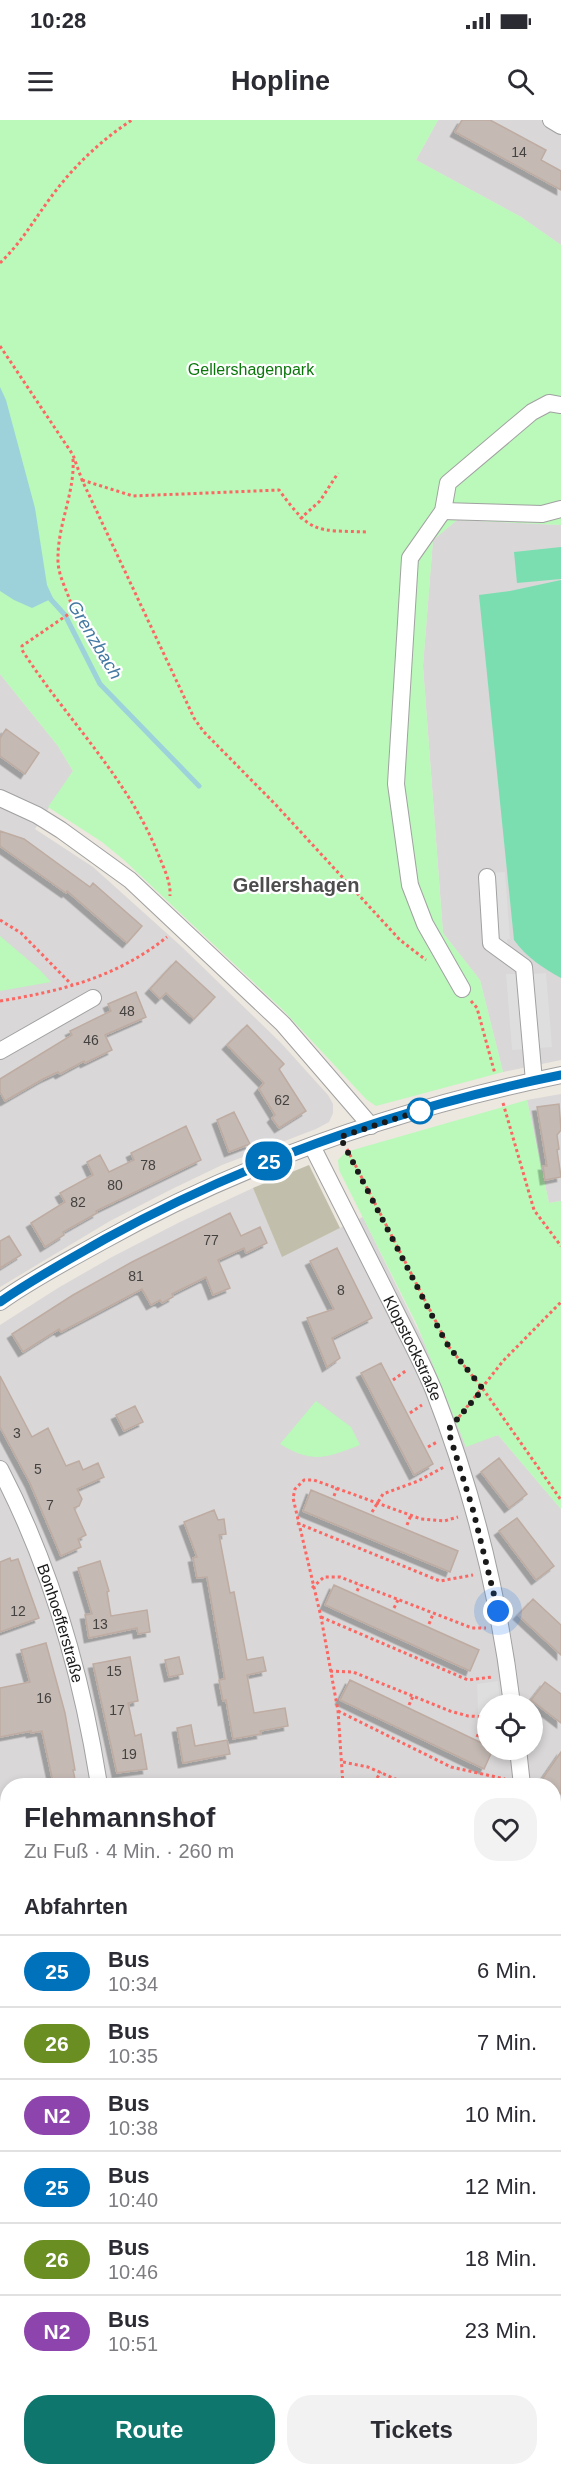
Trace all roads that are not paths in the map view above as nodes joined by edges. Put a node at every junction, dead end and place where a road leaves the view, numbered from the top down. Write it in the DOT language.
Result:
graph roads {
  1 [pos="550,120"];
  2 [pos="561,126"];
  3 [pos="561,405"];
  4 [pos="561,509"];
  5 [pos="443,510"];
  6 [pos="0,798"];
  7 [pos="487,878"];
  8 [pos="462,990"];
  9 [pos="93,998"];
  10 [pos="0,1051"];
  11 [pos="561,1075"];
  12 [pos="534,1081"];
  13 [pos="371,1126"];
  14 [pos="312,1146"];
  15 [pos="0,1302"];
  16 [pos="0,1469"];
  17 [pos="511,1694"];
  18 [pos="519,1760"];
  19 [pos="98,1778"];
  20 [pos="522,1778"];
  1 -- 2 [label="street"];
  3 -- 5 [label="street"];
  4 -- 5 [label="street"];
  5 -- 8 [label="street"];
  6 -- 13 [label="street"];
  7 -- 12 [label="street"];
  9 -- 10 [label="street"];
  11 -- 12 [label="street"];
  12 -- 13 [label="street"];
  13 -- 14 [label="street"];
  14 -- 15 [label="street"];
  14 -- 17 [label="street, Klopstockstraße"];
  16 -- 19 [label="street, Bonhoefferstraße"];
  18 -- 20 [label="street"];
}
